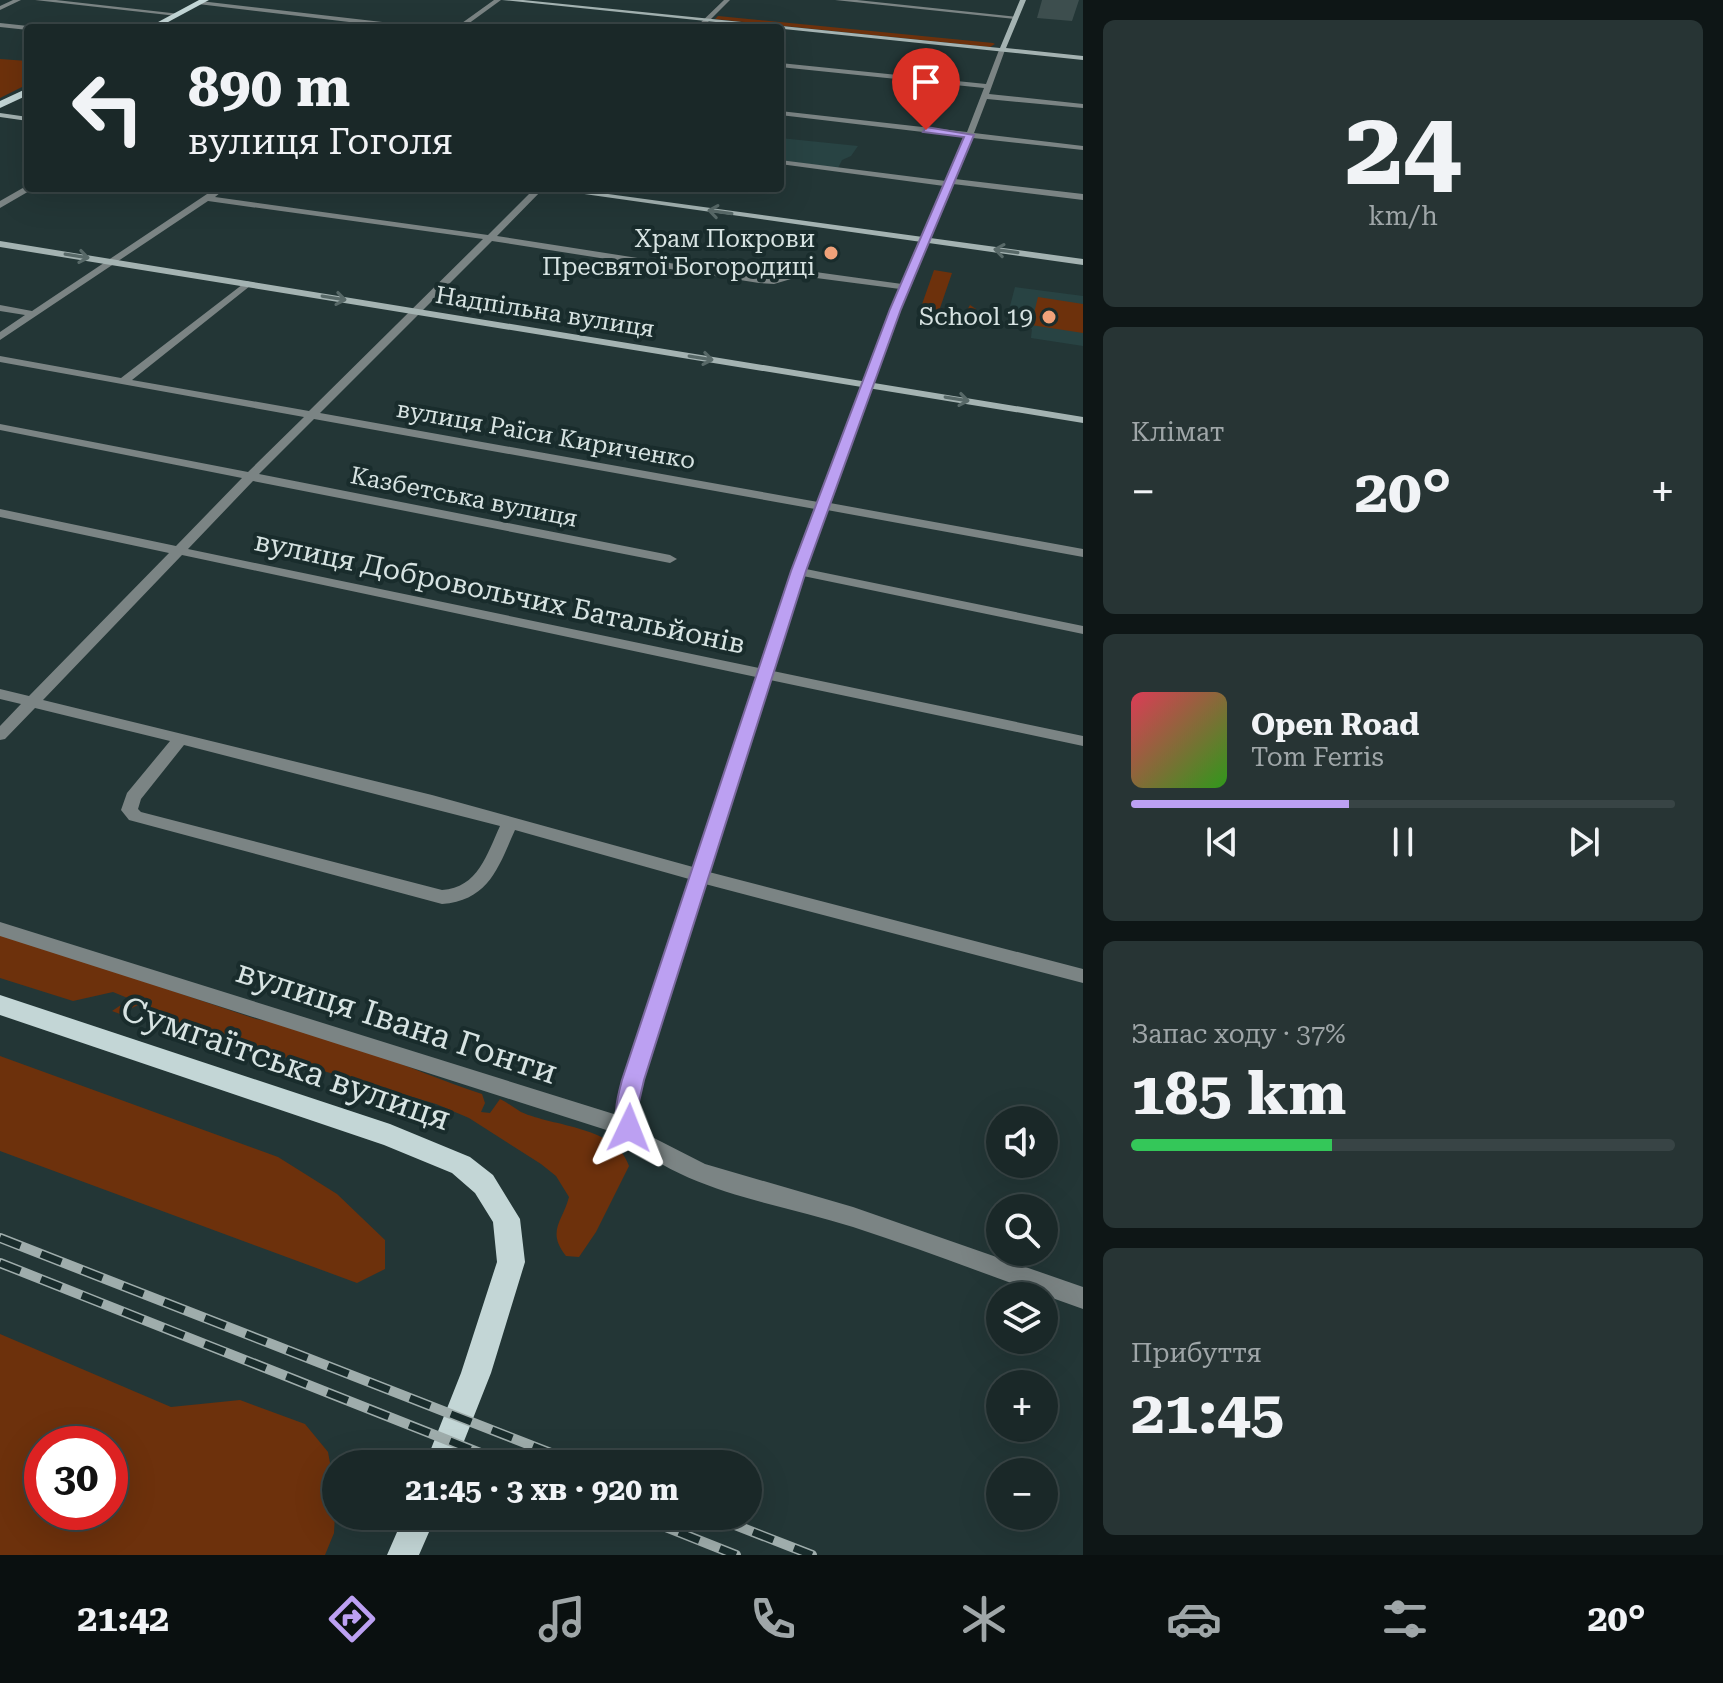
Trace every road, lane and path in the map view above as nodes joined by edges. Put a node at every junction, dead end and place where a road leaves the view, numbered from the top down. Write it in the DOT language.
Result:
graph roads {
  1 [pos="18,0"];
  2 [pos="38,0"];
  3 [pos="498,0"];
  4 [pos="505,0"];
  5 [pos="572,0"];
  6 [pos="727,0"];
  7 [pos="838,0"];
  8 [pos="1023,0"];
  9 [pos="202,1"];
  10 [pos="0,8"];
  11 [pos="177,14"];
  12 [pos="713,14"];
  13 [pos="1015,17"];
  14 [pos="706,20"];
  15 [pos="158,24"];
  16 [pos="385,24"];
  17 [pos="464,24"];
  18 [pos="702,24"];
  19 [pos="752,24"];
  20 [pos="0,25"];
  21 [pos="784,27"];
  22 [pos="24,28"];
  23 [pos="1003,46"];
  24 [pos="1083,50"];
  25 [pos="1083,58"];
  26 [pos="784,66"];
  27 [pos="986,91"];
  28 [pos="24,93"];
  29 [pos="0,105"];
  30 [pos="1083,106"];
  31 [pos="784,113"];
  32 [pos="0,115"];
  33 [pos="24,118"];
  34 [pos="970,135"];
  35 [pos="1083,148"];
  36 [pos="784,162"];
  37 [pos="949,182"];
  38 [pos="24,190"];
  39 [pos="216,192"];
  40 [pos="539,192"];
  41 [pos="572,192"];
  42 [pos="1083,197"];
  43 [pos="206,198"];
  44 [pos="0,205"];
  45 [pos="491,238"];
  46 [pos="924,240"];
  47 [pos="0,244"];
  48 [pos="111,262"];
  49 [pos="1083,262"];
  50 [pos="247,284"];
  51 [pos="904,287"];
  52 [pos="0,308"];
  53 [pos="415,311"];
  54 [pos="34,314"];
  55 [pos="0,337"];
  56 [pos="0,359"];
  57 [pos="122,382"];
  58 [pos="867,385"];
  59 [pos="312,414"];
  60 [pos="1083,420"];
  61 [pos="0,427"];
  62 [pos="250,477"];
  63 [pos="823,506"];
  64 [pos="0,513"];
  65 [pos="177,551"];
  66 [pos="1083,553"];
  67 [pos="670,559"];
  68 [pos="798,571"];
  69 [pos="1083,630"];
  70 [pos="766,674"];
  71 [pos="0,694"];
  72 [pos="32,702"];
  73 [pos="0,735"];
  74 [pos="180,740"];
  75 [pos="1083,741"];
  76 [pos="510,822"];
  77 [pos="701,876"];
  78 [pos="0,929"];
  79 [pos="1083,976"];
  80 [pos="0,1005"];
  81 [pos="629,1128"];
  82 [pos="1083,1298"];
  83 [pos="446,1450"];
  84 [pos="414,1530"];
  85 [pos="403,1555"];
  1 -- 10 [label="street"];
  2 -- 11 [label="street"];
  3 -- 17 [label="street"];
  4 -- 14 [label="main road"];
  5 -- 12 [label="main road"];
  6 -- 12 [label="street"];
  7 -- 13 [label="street"];
  8 -- 13 [label="main road"];
  9 -- 11 [label="main road"];
  9 -- 16 [label="street"];
  11 -- 15 [label="main road"];
  12 -- 14 [label="street"];
  12 -- 23 [label="main road"];
  13 -- 23 [label="main road"];
  14 -- 18 [label="street"];
  14 -- 19 [label="main road"];
  20 -- 22 [label="street"];
  21 -- 23 [label="main road"];
  23 -- 24 [label="main road"];
  23 -- 25 [label="main road"];
  23 -- 27 [label="street"];
  26 -- 27 [label="street"];
  27 -- 30 [label="street"];
  27 -- 34 [label="street"];
  28 -- 29 [label="main road"];
  31 -- 34 [label="street"];
  32 -- 33 [label="main road"];
  34 -- 35 [label="street"];
  34 -- 37 [label="street"];
  36 -- 37 [label="street"];
  37 -- 42 [label="street"];
  37 -- 46 [label="street"];
  38 -- 44 [label="street"];
  39 -- 43 [label="street"];
  40 -- 45 [label="street"];
  46 -- 41 [label="main road, one-way"];
  43 -- 45 [label="street"];
  43 -- 48 [label="street"];
  45 -- 51 [label="street"];
  45 -- 53 [label="street"];
  49 -- 46 [label="main road, one-way"];
  46 -- 51 [label="street"];
  47 -- 48 [label="main road, Надпільна вулиця, one-way"];
  48 -- 50 [label="main road, Надпільна вулиця"];
  48 -- 54 [label="street"];
  50 -- 53 [label="main road, Надпільна вулиця, one-way"];
  50 -- 57 [label="street"];
  51 -- 58 [label="street"];
  52 -- 54 [label="street"];
  53 -- 58 [label="main road, Надпільна вулиця, one-way"];
  53 -- 59 [label="street"];
  54 -- 55 [label="street"];
  56 -- 57 [label="street, вулиця Раїси Кириченко"];
  57 -- 59 [label="street, вулиця Раїси Кириченко"];
  58 -- 60 [label="main road, Надпільна вулиця, one-way"];
  58 -- 63 [label="street"];
  59 -- 62 [label="street"];
  59 -- 63 [label="street, вулиця Раїси Кириченко"];
  61 -- 62 [label="street, Казбетська вулиця"];
  62 -- 65 [label="street"];
  62 -- 67 [label="street, Казбетська вулиця"];
  63 -- 66 [label="street, вулиця Раїси Кириченко"];
  63 -- 68 [label="street"];
  64 -- 65 [label="street, вулиця Добровольчих Батальйонів"];
  65 -- 70 [label="street, вулиця Добровольчих Батальйонів"];
  65 -- 72 [label="street"];
  68 -- 69 [label="street"];
  68 -- 70 [label="street"];
  70 -- 75 [label="street, вулиця Добровольчих Батальйонів"];
  70 -- 77 [label="street"];
  71 -- 72 [label="street"];
  72 -- 73 [label="street"];
  72 -- 74 [label="street"];
  74 -- 76 [label="street"];
  74 -- 76 [label="street"];
  76 -- 77 [label="street"];
  77 -- 79 [label="street"];
  77 -- 81 [label="street"];
  78 -- 81 [label="street, вулиця Івана Гонти"];
  80 -- 83 [label="main road, Сумгаїтська вулиця"];
  81 -- 82 [label="street, вулиця Івана Гонти"];
  84 -- 85 [label="main road"];
}
